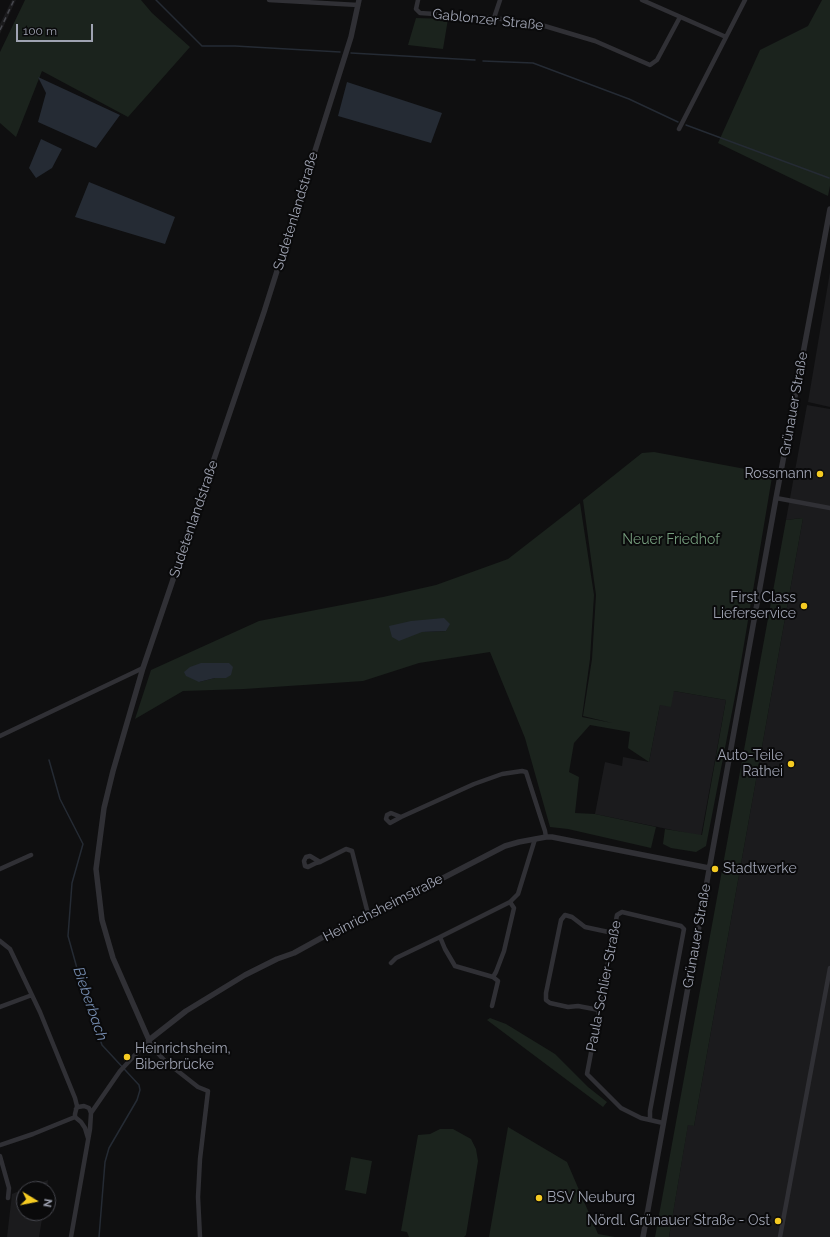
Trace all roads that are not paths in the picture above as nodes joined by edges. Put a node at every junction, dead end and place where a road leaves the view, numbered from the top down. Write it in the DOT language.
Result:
graph roads {
  1 [pos="269,0"];
  2 [pos="418,0"];
  3 [pos="500,0"];
  4 [pos="642,0"];
  5 [pos="745,0"];
  6 [pos="359,2"];
  7 [pos="680,17"];
  8 [pos="494,18"];
  9 [pos="726,37"];
  10 [pos="679,129"];
  11 [pos="830,209"];
  12 [pos="776,498"];
  13 [pos="830,508"];
  14 [pos="144,668"];
  15 [pos="0,736"];
  16 [pos="401,817"];
  17 [pos="546,837"];
  18 [pos="535,839"];
  19 [pos="31,855"];
  20 [pos="320,862"];
  21 [pos="0,868"];
  22 [pos="710,868"];
  23 [pos="510,902"];
  24 [pos="368,914"];
  25 [pos="613,933"];
  26 [pos="440,937"];
  27 [pos="0,942"];
  28 [pos="391,963"];
  29 [pos="830,968"];
  30 [pos="493,976"];
  31 [pos="32,995"];
  32 [pos="492,1006"];
  33 [pos="0,1007"];
  34 [pos="599,1010"];
  35 [pos="149,1040"];
  36 [pos="72,1091"];
  37 [pos="102,1097"];
  38 [pos="86,1106"];
  39 [pos="76,1109"];
  40 [pos="91,1116"];
  41 [pos="75,1117"];
  42 [pos="650,1120"];
  43 [pos="81,1122"];
  44 [pos="663,1123"];
  45 [pos="88,1139"];
  46 [pos="0,1145"];
  47 [pos="0,1156"];
  48 [pos="8,1198"];
  49 [pos="72,1237"];
  50 [pos="200,1237"];
  51 [pos="643,1237"];
  52 [pos="780,1237"];
  1 -- 6 [label="street"];
  2 -- 8 [label="street, Gablonzer Straße"];
  3 -- 8 [label="street"];
  4 -- 7 [label="street"];
  5 -- 9 [label="street"];
  6 -- 14 [label="street, Sudetenlandstraße"];
  7 -- 8 [label="street, Gablonzer Straße"];
  7 -- 9 [label="street"];
  9 -- 10 [label="street"];
  11 -- 12 [label="street, Grünauer Straße"];
  12 -- 13 [label="street"];
  12 -- 22 [label="street, Grünauer Straße"];
  14 -- 15 [label="street"];
  14 -- 35 [label="street, Sudetenlandstraße"];
  16 -- 17 [label="street"];
  17 -- 18 [label="street, Heinrichsheimstraße"];
  17 -- 22 [label="street, Heinrichsheimstraße"];
  18 -- 23 [label="street"];
  18 -- 24 [label="street, Heinrichsheimstraße"];
  19 -- 21 [label="street"];
  20 -- 24 [label="street"];
  22 -- 44 [label="street, Grünauer Straße"];
  23 -- 26 [label="street"];
  23 -- 30 [label="street"];
  24 -- 35 [label="street, Heinrichsheimstraße"];
  25 -- 34 [label="street, Paula-Schlier-Straße"];
  25 -- 34 [label="street"];
  25 -- 42 [label="street, Paula-Schlier-Straße"];
  26 -- 28 [label="street"];
  26 -- 30 [label="street"];
  27 -- 31 [label="street"];
  29 -- 52 [label="street"];
  30 -- 32 [label="street"];
  31 -- 33 [label="street"];
  31 -- 36 [label="street"];
  34 -- 42 [label="street, Paula-Schlier-Straße"];
  35 -- 37 [label="street, Heinrichsheimstraße"];
  35 -- 50 [label="street"];
  36 -- 38 [label="street"];
  36 -- 39 [label="street"];
  37 -- 38 [label="street, Heinrichsheimstraße"];
  37 -- 40 [label="street, Heinrichsheimstraße"];
  38 -- 39 [label="street, Heinrichsheimstraße"];
  38 -- 40 [label="street"];
  39 -- 41 [label="street"];
  40 -- 43 [label="street"];
  40 -- 45 [label="street, Heinrichsheimstraße"];
  41 -- 43 [label="street"];
  41 -- 46 [label="street"];
  42 -- 44 [label="street, Paula-Schlier-Straße"];
  43 -- 45 [label="street"];
  44 -- 51 [label="street, Grünauer Straße"];
  45 -- 49 [label="street, Heinrichsheimstraße"];
  47 -- 48 [label="street"];
}
